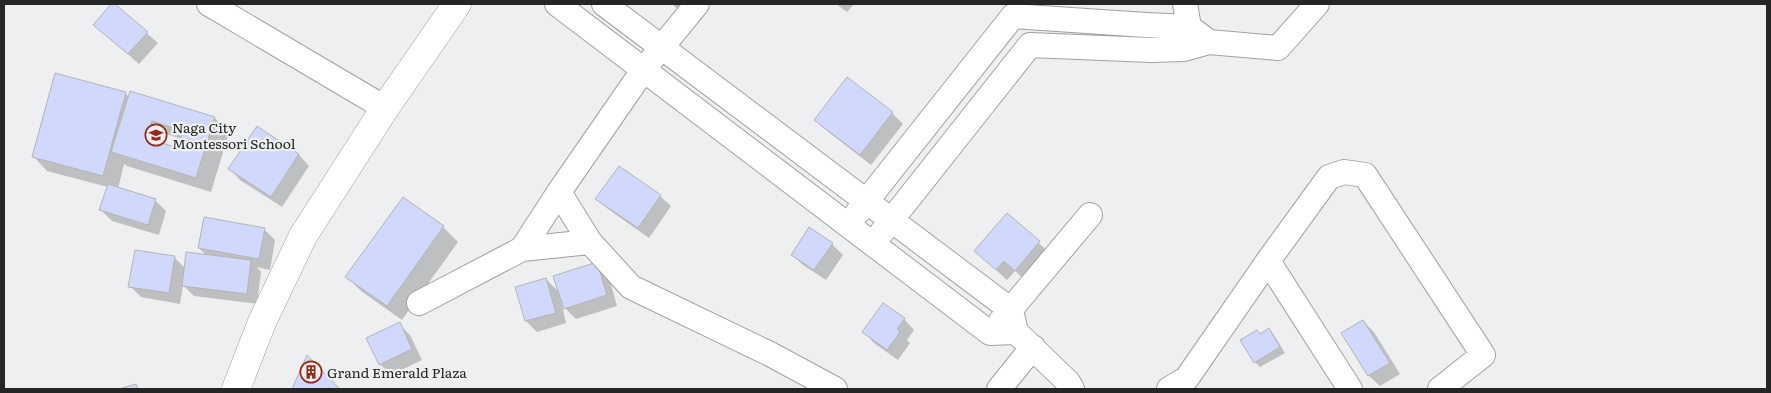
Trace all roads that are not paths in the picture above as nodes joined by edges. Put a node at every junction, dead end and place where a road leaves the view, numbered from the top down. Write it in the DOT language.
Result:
graph roads {
  1 [pos="209,4"];
  2 [pos="457,4"];
  3 [pos="557,4"];
  4 [pos="604,4"];
  5 [pos="698,4"];
  6 [pos="1317,4"];
  7 [pos="1003,7"];
  8 [pos="1186,26"];
  9 [pos="1030,46"];
  10 [pos="663,48"];
  11 [pos="644,69"];
  12 [pos="385,108"];
  13 [pos="559,192"];
  14 [pos="867,201"];
  15 [pos="1090,215"];
  16 [pos="892,220"];
  17 [pos="847,225"];
  18 [pos="590,242"];
  19 [pos="874,243"];
  20 [pos="522,249"];
  21 [pos="1268,261"];
  22 [pos="419,303"];
  23 [pos="1014,321"];
  24 [pos="1040,354"];
  25 [pos="1070,386"];
  26 [pos="1184,386"];
  27 [pos="236,389"];
  28 [pos="835,389"];
  29 [pos="999,389"];
  30 [pos="1350,389"];
  31 [pos="1440,389"];
  1 -- 12 [label="street"];
  2 -- 12 [label="main road"];
  3 -- 11 [label="street"];
  4 -- 10 [label="street"];
  5 -- 10 [label="street"];
  6 -- 8 [label="street"];
  7 -- 8 [label="street"];
  7 -- 9 [label="street"];
  7 -- 14 [label="street"];
  8 -- 9 [label="street"];
  9 -- 16 [label="street"];
  10 -- 11 [label="street"];
  10 -- 14 [label="street"];
  11 -- 13 [label="street"];
  11 -- 17 [label="street"];
  12 -- 27 [label="main road"];
  13 -- 18 [label="street"];
  13 -- 20 [label="street"];
  14 -- 16 [label="street"];
  14 -- 17 [label="street"];
  15 -- 23 [label="street"];
  16 -- 19 [label="street"];
  16 -- 23 [label="street"];
  17 -- 19 [label="street"];
  18 -- 20 [label="street"];
  18 -- 28 [label="street"];
  19 -- 23 [label="street"];
  20 -- 22 [label="street"];
  21 -- 26 [label="street"];
  21 -- 30 [label="street"];
  21 -- 31 [label="street"];
  23 -- 24 [label="street"];
  24 -- 25 [label="street"];
  24 -- 29 [label="street"];
}
